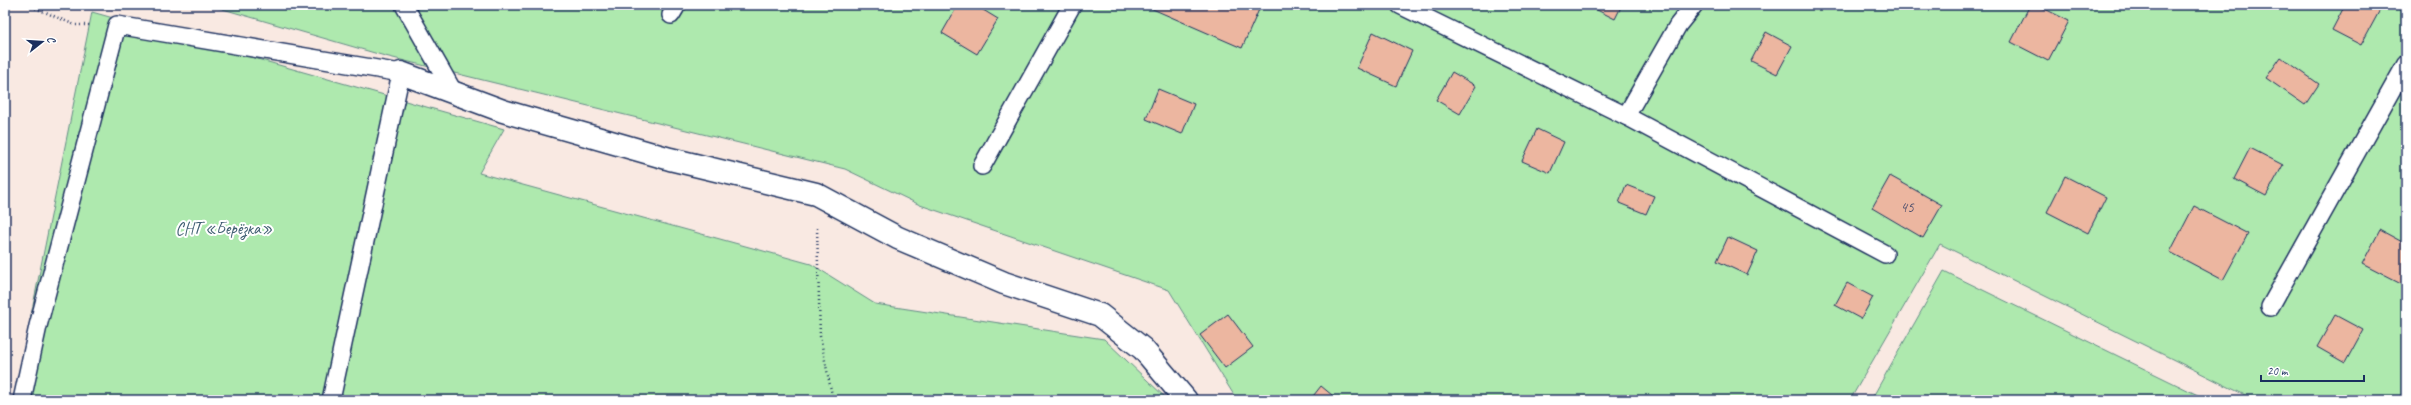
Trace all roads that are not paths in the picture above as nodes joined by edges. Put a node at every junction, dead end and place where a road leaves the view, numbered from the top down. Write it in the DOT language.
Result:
graph roads {
  1 [pos="404,5"];
  2 [pos="1072,5"];
  3 [pos="1400,5"];
  4 [pos="1694,5"];
  5 [pos="2406,64"];
  6 [pos="401,73"];
  7 [pos="454,93"];
  8 [pos="1626,116"];
  9 [pos="982,166"];
  10 [pos="1885,254"];
  11 [pos="2270,307"];
  12 [pos="22,400"];
  13 [pos="331,400"];
  14 [pos="1186,400"];
  1 -- 7 [label="lane"];
  2 -- 9 [label="lane"];
  3 -- 8 [label="lane"];
  4 -- 8 [label="lane"];
  5 -- 11 [label="lane"];
  6 -- 7 [label="street"];
  6 -- 12 [label="lane"];
  6 -- 13 [label="lane"];
  7 -- 14 [label="street"];
  8 -- 10 [label="lane"];
}
